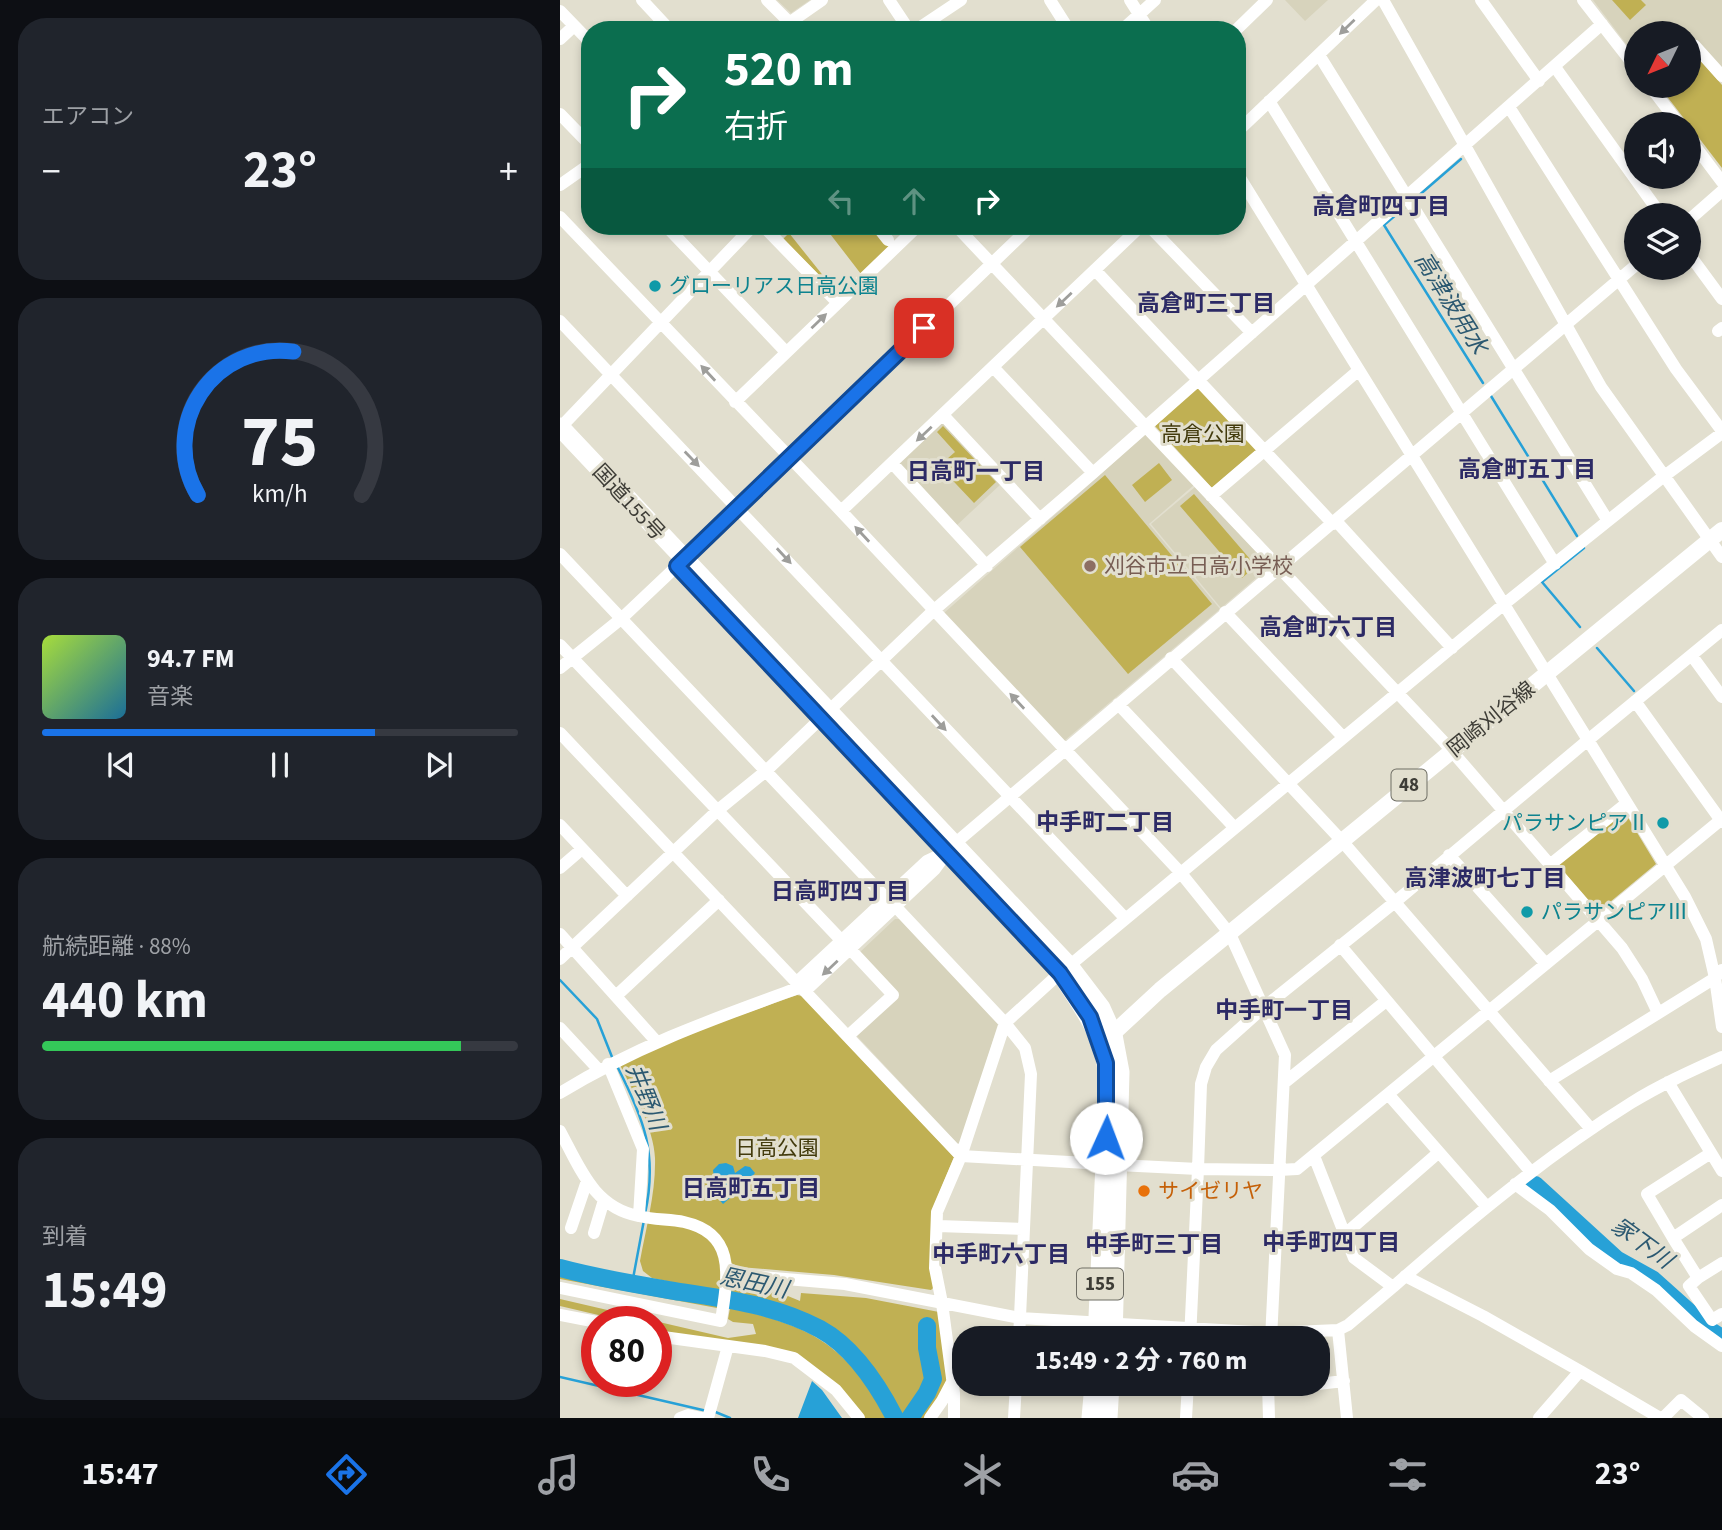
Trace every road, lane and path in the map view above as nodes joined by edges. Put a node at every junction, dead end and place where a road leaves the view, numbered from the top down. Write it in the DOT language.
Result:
graph roads {
  1 [pos="642,0"];
  2 [pos="767,0"];
  3 [pos="822,0"];
  4 [pos="890,0"];
  5 [pos="961,0"];
  6 [pos="1050,0"];
  7 [pos="1130,0"];
  8 [pos="1156,0"];
  9 [pos="1267,0"];
  10 [pos="1376,0"];
  11 [pos="1383,0"];
  12 [pos="1481,0"];
  13 [pos="1583,0"];
  14 [pos="560,10"];
  15 [pos="1139,14"];
  16 [pos="662,21"];
  17 [pos="784,21"];
  18 [pos="796,21"];
  19 [pos="903,21"];
  20 [pos="930,21"];
  21 [pos="1063,21"];
  22 [pos="1132,21"];
  23 [pos="1143,21"];
  24 [pos="1245,21"];
  25 [pos="1602,24"];
  26 [pos="575,26"];
  27 [pos="581,32"];
  28 [pos="560,39"];
  29 [pos="1624,52"];
  30 [pos="1701,53"];
  31 [pos="1319,55"];
  32 [pos="1555,67"];
  33 [pos="1722,76"];
  34 [pos="1539,81"];
  35 [pos="1659,98"];
  36 [pos="1269,101"];
  37 [pos="1509,107"];
  38 [pos="1670,112"];
  39 [pos="560,114"];
  40 [pos="1246,123"];
  41 [pos="581,136"];
  42 [pos="1465,145"];
  43 [pos="1701,154"];
  44 [pos="581,170"];
  45 [pos="1722,182"];
  46 [pos="560,185"];
  47 [pos="1246,187"];
  48 [pos="1722,191"];
  49 [pos="1408,197"];
  50 [pos="1652,203"];
  51 [pos="1701,209"];
  52 [pos="560,217"];
  53 [pos="675,235"];
  54 [pos="744,235"];
  55 [pos="772,235"];
  56 [pos="884,235"];
  57 [pos="909,235"];
  58 [pos="965,235"];
  59 [pos="1021,235"];
  60 [pos="1132,235"];
  61 [pos="1158,235"];
  62 [pos="888,240"];
  63 [pos="1356,242"];
  64 [pos="991,263"];
  65 [pos="1095,270"];
  66 [pos="1701,270"];
  67 [pos="709,271"];
  68 [pos="1624,275"];
  69 [pos="1619,279"];
  70 [pos="1307,285"];
  71 [pos="1722,299"];
  72 [pos="838,303"];
  73 [pos="1044,319"];
  74 [pos="560,321"];
  75 [pos="659,321"];
  76 [pos="1567,324"];
  77 [pos="1252,333"];
  78 [pos="786,352"];
  79 [pos="993,367"];
  80 [pos="1513,369"];
  81 [pos="1359,370"];
  82 [pos="611,374"];
  83 [pos="1199,379"];
  84 [pos="735,402"];
  85 [pos="1462,411"];
  86 [pos="943,415"];
  87 [pos="1147,426"];
  88 [pos="560,428"];
  89 [pos="1722,432"];
  90 [pos="560,444"];
  91 [pos="1265,449"];
  92 [pos="1412,455"];
  93 [pos="788,458"];
  94 [pos="892,463"];
  95 [pos="1093,473"];
  96 [pos="1664,476"];
  97 [pos="1211,496"];
  98 [pos="737,506"];
  99 [pos="841,511"];
  100 [pos="1040,519"];
  101 [pos="1608,521"];
  102 [pos="1334,522"];
  103 [pos="1716,535"];
  104 [pos="560,554"];
  105 [pos="1722,556"];
  106 [pos="681,562"];
  107 [pos="1555,564"];
  108 [pos="987,566"];
  109 [pos="1280,566"];
  110 [pos="1503,605"];
  111 [pos="933,611"];
  112 [pos="1226,612"];
  113 [pos="622,618"];
  114 [pos="1722,631"];
  115 [pos="560,645"];
  116 [pos="1452,648"];
  117 [pos="1692,656"];
  118 [pos="572,657"];
  119 [pos="1171,659"];
  120 [pos="880,660"];
  121 [pos="560,668"];
  122 [pos="1546,674"];
  123 [pos="1398,693"];
  124 [pos="1722,697"];
  125 [pos="1635,701"];
  126 [pos="1118,704"];
  127 [pos="824,715"];
  128 [pos="560,733"];
  129 [pos="1343,737"];
  130 [pos="1588,740"];
  131 [pos="1064,750"];
  132 [pos="1452,750"];
  133 [pos="766,771"];
  134 [pos="1289,783"];
  135 [pos="1010,797"];
  136 [pos="1627,803"];
  137 [pos="1503,809"];
  138 [pos="718,810"];
  139 [pos="1722,821"];
  140 [pos="560,825"];
  141 [pos="1234,827"];
  142 [pos="1342,841"];
  143 [pos="951,848"];
  144 [pos="582,849"];
  145 [pos="674,853"];
  146 [pos="1449,855"];
  147 [pos="1551,864"];
  148 [pos="1666,867"];
  149 [pos="560,869"];
  150 [pos="1180,872"];
  151 [pos="627,896"];
  152 [pos="719,900"];
  153 [pos="891,902"];
  154 [pos="1395,902"];
  155 [pos="1125,918"];
  156 [pos="1599,921"];
  157 [pos="560,934"];
  158 [pos="1230,934"];
  159 [pos="1340,944"];
  160 [pos="846,945"];
  161 [pos="572,947"];
  162 [pos="560,959"];
  163 [pos="1546,964"];
  164 [pos="1064,969"];
  165 [pos="1718,974"];
  166 [pos="801,987"];
  167 [pos="616,996"];
  168 [pos="1386,1001"];
  169 [pos="1263,1008"];
  170 [pos="1489,1010"];
  171 [pos="1658,1013"];
  172 [pos="1005,1023"];
  173 [pos="1722,1027"];
  174 [pos="560,1028"];
  175 [pos="848,1036"];
  176 [pos="1107,1040"];
  177 [pos="656,1041"];
  178 [pos="1435,1055"];
  179 [pos="1722,1057"];
  180 [pos="609,1064"];
  181 [pos="1549,1081"];
  182 [pos="1668,1082"];
  183 [pos="1284,1083"];
  184 [pos="560,1093"];
  185 [pos="1388,1094"];
  186 [pos="1591,1129"];
  187 [pos="560,1132"];
  188 [pos="1438,1153"];
  189 [pos="1711,1153"];
  190 [pos="961,1156"];
  191 [pos="1314,1156"];
  192 [pos="1027,1160"];
  193 [pos="1111,1165"];
  194 [pos="1198,1169"];
  195 [pos="1279,1170"];
  196 [pos="1722,1171"];
  197 [pos="1531,1172"];
  198 [pos="587,1181"];
  199 [pos="1515,1184"];
  200 [pos="604,1200"];
  201 [pos="1722,1205"];
  202 [pos="1487,1207"];
  203 [pos="643,1217"];
  204 [pos="938,1226"];
  205 [pos="571,1228"];
  206 [pos="1022,1229"];
  207 [pos="593,1233"];
  208 [pos="1344,1234"];
  209 [pos="1673,1238"];
  210 [pos="1722,1263"];
  211 [pos="1405,1276"];
  212 [pos="728,1278"];
  213 [pos="1698,1278"];
  214 [pos="1393,1287"];
  215 [pos="560,1288"];
  216 [pos="942,1303"];
  217 [pos="1722,1314"];
  218 [pos="560,1315"];
  219 [pos="1020,1318"];
  220 [pos="581,1319"];
  221 [pos="1020,1326"];
  222 [pos="1072,1326"];
  223 [pos="1105,1326"];
  224 [pos="1190,1326"];
  225 [pos="1271,1326"];
  226 [pos="1338,1330"];
  227 [pos="1330,1331"];
  228 [pos="672,1338"];
  229 [pos="728,1346"];
  230 [pos="1722,1346"];
  231 [pos="1580,1371"];
  232 [pos="952,1379"];
  233 [pos="1344,1381"];
  234 [pos="1330,1382"];
  235 [pos="954,1396"];
  236 [pos="1015,1396"];
  237 [pos="1093,1396"];
  238 [pos="1109,1396"];
  239 [pos="1187,1396"];
  240 [pos="1268,1396"];
  241 [pos="709,1413"];
  242 [pos="680,1418"];
  243 [pos="702,1418"];
  244 [pos="859,1418"];
  245 [pos="930,1418"];
  246 [pos="954,1418"];
  247 [pos="1014,1418"];
  248 [pos="1091,1418"];
  249 [pos="1108,1418"];
  250 [pos="1186,1418"];
  251 [pos="1269,1418"];
  252 [pos="1347,1418"];
  253 [pos="1539,1418"];
  254 [pos="1662,1418"];
  255 [pos="1703,1418"];
  1 -- 16 [label="street"];
  2 -- 17 [label="street"];
  3 -- 18 [label="street"];
  4 -- 19 [label="street"];
  5 -- 20 [label="street"];
  6 -- 21 [label="street"];
  7 -- 15 [label="street"];
  8 -- 15 [label="street"];
  9 -- 24 [label="street"];
  10 -- 31 [label="street, one-way"];
  11 -- 42 [label="street"];
  12 -- 34 [label="street"];
  13 -- 25 [label="street"];
  14 -- 26 [label="street"];
  15 -- 22 [label="street"];
  15 -- 23 [label="street"];
  25 -- 29 [label="street"];
  25 -- 32 [label="street"];
  26 -- 27 [label="street"];
  26 -- 28 [label="street"];
  30 -- 33 [label="street"];
  31 -- 36 [label="street"];
  31 -- 49 [label="street"];
  32 -- 34 [label="street"];
  32 -- 50 [label="street"];
  34 -- 37 [label="street"];
  35 -- 38 [label="street"];
  36 -- 40 [label="street"];
  36 -- 63 [label="street"];
  37 -- 42 [label="street"];
  37 -- 69 [label="street"];
  39 -- 41 [label="street"];
  42 -- 49 [label="street"];
  42 -- 76 [label="street"];
  43 -- 45 [label="street"];
  44 -- 46 [label="street"];
  47 -- 70 [label="street"];
  48 -- 51 [label="street"];
  49 -- 63 [label="street"];
  49 -- 80 [label="street"];
  52 -- 75 [label="street"];
  53 -- 67 [label="street"];
  54 -- 67 [label="street"];
  55 -- 72 [label="street"];
  56 -- 62 [label="street"];
  57 -- 72 [label="street"];
  58 -- 64 [label="street"];
  59 -- 64 [label="street"];
  60 -- 65 [label="street"];
  61 -- 77 [label="street"];
  63 -- 70 [label="street"];
  63 -- 85 [label="street"];
  64 -- 73 [label="street"];
  64 -- 93 [label="street"];
  65 -- 73 [label="street, one-way"];
  65 -- 83 [label="street"];
  66 -- 71 [label="street"];
  67 -- 75 [label="street"];
  67 -- 78 [label="street"];
  68 -- 69 [label="street"];
  69 -- 76 [label="street"];
  69 -- 89 [label="street"];
  70 -- 77 [label="street"];
  70 -- 81 [label="street"];
  78 -- 72 [label="street, one-way"];
  73 -- 79 [label="street"];
  73 -- 87 [label="street"];
  74 -- 82 [label="street"];
  75 -- 82 [label="street"];
  84 -- 75 [label="street, one-way"];
  76 -- 80 [label="street"];
  76 -- 96 [label="street"];
  77 -- 83 [label="street"];
  78 -- 84 [label="street"];
  79 -- 86 [label="street"];
  79 -- 95 [label="street"];
  80 -- 85 [label="street"];
  80 -- 101 [label="street"];
  81 -- 91 [label="street"];
  81 -- 92 [label="street"];
  82 -- 88 [label="street"];
  82 -- 98 [label="street, one-way"];
  83 -- 87 [label="street"];
  83 -- 91 [label="street"];
  84 -- 93 [label="street"];
  85 -- 92 [label="street"];
  85 -- 107 [label="street"];
  86 -- 94 [label="street, one-way"];
  86 -- 100 [label="street"];
  87 -- 95 [label="street"];
  87 -- 97 [label="street"];
  88 -- 106 [label="highway, 国道155号 / 155"];
  89 -- 96 [label="street"];
  90 -- 106 [label="highway, 国道155号 / 155"];
  91 -- 97 [label="street"];
  91 -- 102 [label="street"];
  92 -- 102 [label="street"];
  92 -- 110 [label="street"];
  93 -- 98 [label="street"];
  93 -- 99 [label="street"];
  94 -- 99 [label="street"];
  94 -- 108 [label="street"];
  95 -- 100 [label="street"];
  96 -- 101 [label="street"];
  96 -- 103 [label="street"];
  97 -- 109 [label="street"];
  98 -- 106 [label="street"];
  98 -- 120 [label="street, one-way"];
  111 -- 99 [label="street, one-way"];
  100 -- 108 [label="street"];
  101 -- 107 [label="street"];
  102 -- 109 [label="street"];
  102 -- 116 [label="street"];
  103 -- 105 [label="street"];
  103 -- 122 [label="main road, 岡崎刈谷線 / 48"];
  104 -- 113 [label="street"];
  106 -- 113 [label="street"];
  106 -- 127 [label="highway, 国道155号 / 155"];
  107 -- 110 [label="street"];
  108 -- 111 [label="street"];
  109 -- 112 [label="street"];
  109 -- 123 [label="street"];
  110 -- 116 [label="street"];
  110 -- 122 [label="street"];
  111 -- 120 [label="street"];
  131 -- 111 [label="street, one-way"];
  112 -- 119 [label="street"];
  112 -- 129 [label="street"];
  113 -- 118 [label="street"];
  113 -- 133 [label="street"];
  114 -- 117 [label="street"];
  115 -- 118 [label="street"];
  116 -- 123 [label="street"];
  117 -- 124 [label="street"];
  117 -- 125 [label="street"];
  118 -- 121 [label="street"];
  118 -- 138 [label="street"];
  119 -- 126 [label="street"];
  119 -- 134 [label="street"];
  120 -- 127 [label="street"];
  120 -- 135 [label="street, one-way"];
  122 -- 130 [label="street"];
  122 -- 132 [label="main road, 岡崎刈谷線 / 48"];
  123 -- 129 [label="street"];
  123 -- 132 [label="street"];
  125 -- 130 [label="street"];
  125 -- 139 [label="street"];
  126 -- 131 [label="street"];
  126 -- 141 [label="street"];
  127 -- 133 [label="street"];
  127 -- 143 [label="highway, 国道155号 / 155"];
  128 -- 145 [label="street"];
  129 -- 134 [label="street"];
  130 -- 136 [label="street"];
  130 -- 137 [label="street"];
  131 -- 135 [label="street"];
  131 -- 150 [label="street"];
  132 -- 137 [label="street"];
  132 -- 142 [label="main road, 岡崎刈谷線 / 48"];
  133 -- 138 [label="street"];
  133 -- 153 [label="street"];
  134 -- 141 [label="street"];
  134 -- 142 [label="street"];
  135 -- 143 [label="street"];
  135 -- 155 [label="street"];
  136 -- 147 [label="street"];
  136 -- 148 [label="street"];
  137 -- 146 [label="street"];
  137 -- 147 [label="street"];
  138 -- 145 [label="street"];
  138 -- 160 [label="street"];
  139 -- 148 [label="street"];
  140 -- 144 [label="street"];
  141 -- 150 [label="street"];
  142 -- 154 [label="street"];
  142 -- 158 [label="main road, 岡崎刈谷線 / 48"];
  143 -- 153 [label="street"];
  143 -- 164 [label="highway, 国道155号 / 155"];
  144 -- 149 [label="street"];
  144 -- 151 [label="street"];
  145 -- 151 [label="street"];
  145 -- 152 [label="street"];
  146 -- 154 [label="street"];
  146 -- 163 [label="street"];
  147 -- 156 [label="street"];
  148 -- 156 [label="street"];
  148 -- 165 [label="street"];
  150 -- 155 [label="street"];
  150 -- 158 [label="street"];
  151 -- 161 [label="street"];
  152 -- 166 [label="street"];
  152 -- 167 [label="street"];
  153 -- 160 [label="street"];
  153 -- 172 [label="street"];
  154 -- 159 [label="street"];
  154 -- 170 [label="street"];
  155 -- 164 [label="street"];
  156 -- 163 [label="street"];
  156 -- 171 [label="street"];
  157 -- 161 [label="street"];
  158 -- 169 [label="street"];
  158 -- 176 [label="main road, 岡崎刈谷線 / 48"];
  159 -- 168 [label="street"];
  159 -- 169 [label="street"];
  160 -- 166 [label="street"];
  160 -- 175 [label="street"];
  161 -- 162 [label="street"];
  161 -- 167 [label="street"];
  163 -- 170 [label="street"];
  164 -- 172 [label="street"];
  164 -- 176 [label="highway, 国道155号 / 155"];
  165 -- 171 [label="street"];
  165 -- 173 [label="street"];
  166 -- 175 [label="street"];
  166 -- 177 [label="street"];
  167 -- 177 [label="street"];
  168 -- 178 [label="street"];
  168 -- 183 [label="street"];
  169 -- 183 [label="street"];
  169 -- 194 [label="street"];
  170 -- 178 [label="street"];
  170 -- 181 [label="street"];
  171 -- 181 [label="street"];
  172 -- 190 [label="street"];
  172 -- 192 [label="street"];
  174 -- 180 [label="street"];
  175 -- 190 [label="street"];
  176 -- 193 [label="highway, 国道155号 / 155"];
  177 -- 180 [label="street"];
  178 -- 185 [label="street"];
  178 -- 197 [label="street"];
  179 -- 182 [label="street"];
  180 -- 184 [label="street"];
  180 -- 203 [label="street"];
  181 -- 186 [label="street"];
  182 -- 186 [label="street"];
  182 -- 189 [label="street"];
  183 -- 195 [label="street"];
  185 -- 188 [label="street"];
  185 -- 191 [label="street"];
  186 -- 197 [label="street"];
  187 -- 198 [label="street"];
  188 -- 202 [label="street"];
  188 -- 208 [label="street"];
  189 -- 196 [label="street"];
  189 -- 209 [label="street"];
  190 -- 192 [label="street"];
  190 -- 204 [label="street"];
  191 -- 195 [label="street"];
  191 -- 208 [label="street"];
  192 -- 193 [label="street"];
  192 -- 206 [label="street"];
  193 -- 194 [label="street"];
  193 -- 223 [label="highway, 国道155号 / 155"];
  194 -- 195 [label="street"];
  194 -- 224 [label="street"];
  195 -- 225 [label="street"];
  197 -- 199 [label="street"];
  198 -- 200 [label="street"];
  198 -- 205 [label="street"];
  199 -- 202 [label="street"];
  199 -- 230 [label="street"];
  200 -- 203 [label="street"];
  200 -- 207 [label="street"];
  201 -- 209 [label="street"];
  202 -- 211 [label="street"];
  203 -- 212 [label="street"];
  204 -- 206 [label="street"];
  204 -- 216 [label="street"];
  206 -- 219 [label="street"];
  208 -- 214 [label="street"];
  209 -- 213 [label="street"];
  210 -- 213 [label="street"];
  211 -- 214 [label="street"];
  211 -- 231 [label="street"];
  212 -- 215 [label="street"];
  212 -- 216 [label="street"];
  213 -- 217 [label="street"];
  214 -- 226 [label="street"];
  216 -- 219 [label="street"];
  216 -- 232 [label="street"];
  218 -- 220 [label="street"];
  219 -- 221 [label="street"];
  219 -- 222 [label="street"];
  226 -- 227 [label="street"];
  226 -- 233 [label="street"];
  228 -- 229 [label="street"];
  229 -- 241 [label="street"];
  229 -- 244 [label="street"];
  231 -- 253 [label="street"];
  231 -- 254 [label="street"];
  232 -- 245 [label="street"];
  233 -- 234 [label="street"];
  233 -- 252 [label="street"];
  235 -- 246 [label="street"];
  236 -- 247 [label="street"];
  237 -- 248 [label="highway"];
  238 -- 249 [label="highway"];
  239 -- 250 [label="street"];
  240 -- 251 [label="street"];
  242 -- 243 [label="street"];
  254 -- 255 [label="street"];
}
